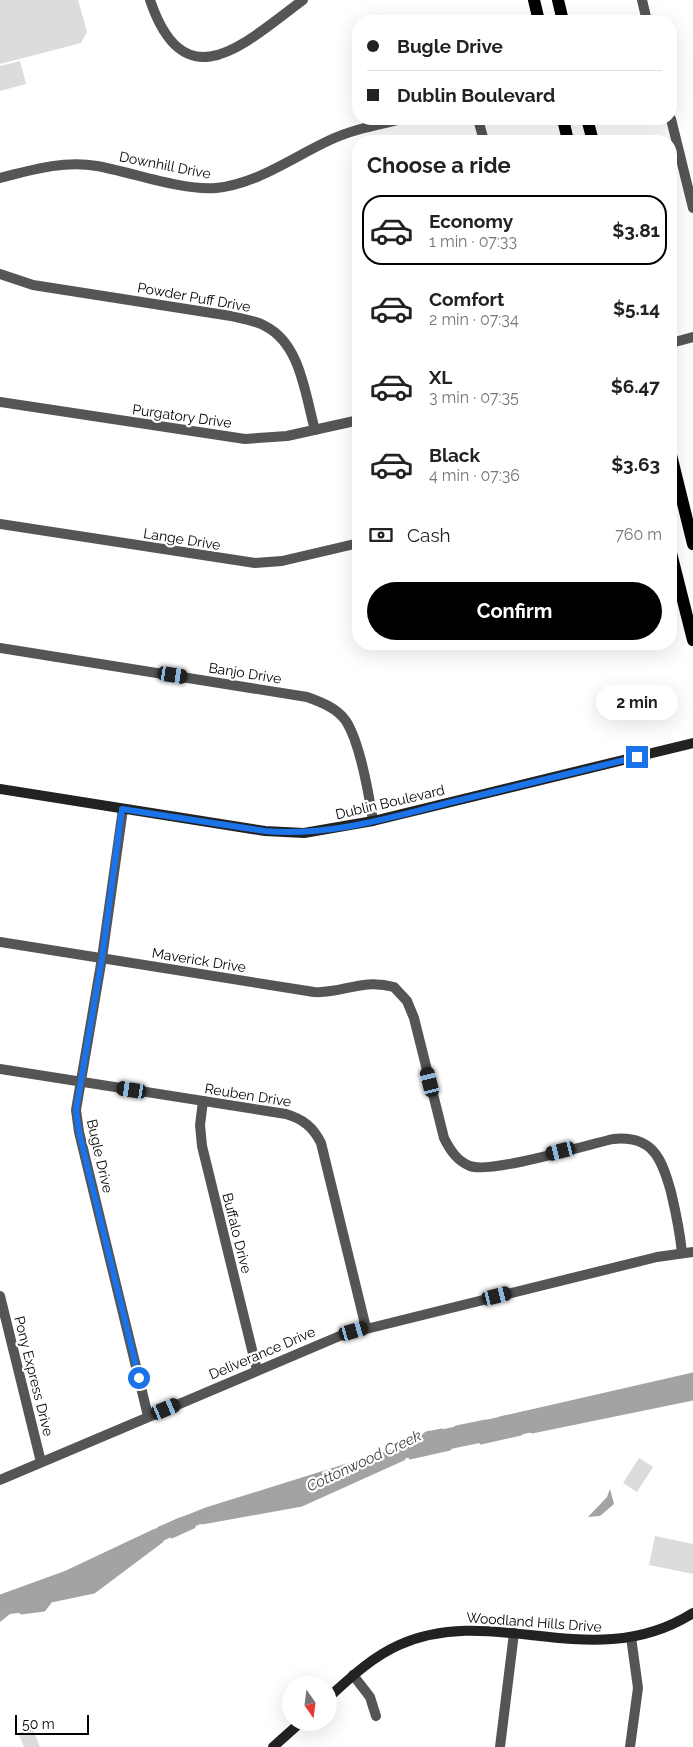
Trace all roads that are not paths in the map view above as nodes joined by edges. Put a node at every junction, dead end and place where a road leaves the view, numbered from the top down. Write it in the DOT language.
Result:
graph roads {
  1 [pos="150,0"];
  2 [pos="303,0"];
  3 [pos="534,0"];
  4 [pos="558,0"];
  5 [pos="642,0"];
  6 [pos="538,15"];
  7 [pos="562,15"];
  8 [pos="646,15"];
  9 [pos="380,125"];
  10 [pos="677,143"];
  11 [pos="0,178"];
  12 [pos="693,208"];
  13 [pos="0,274"];
  14 [pos="693,337"];
  15 [pos="677,341"];
  16 [pos="0,402"];
  17 [pos="352,422"];
  18 [pos="315,430"];
  19 [pos="677,479"];
  20 [pos="0,524"];
  21 [pos="693,544"];
  22 [pos="352,545"];
  23 [pos="677,576"];
  24 [pos="693,640"];
  25 [pos="0,648"];
  26 [pos="693,743"];
  27 [pos="0,789"];
  28 [pos="122,809"];
  29 [pos="373,821"];
  30 [pos="0,942"];
  31 [pos="102,958"];
  32 [pos="399,977"];
  33 [pos="394,986"];
  34 [pos="0,1069"];
  35 [pos="80,1082"];
  36 [pos="203,1101"];
  37 [pos="693,1252"];
  38 [pos="682,1253"];
  39 [pos="0,1296"];
  40 [pos="366,1328"];
  41 [pos="257,1370"];
  42 [pos="148,1416"];
  43 [pos="41,1462"];
  44 [pos="0,1480"];
  45 [pos="693,1613"];
  46 [pos="514,1633"];
  47 [pos="631,1636"];
  48 [pos="353,1676"];
  49 [pos="338,1689"];
  50 [pos="376,1716"];
  51 [pos="291,1731"];
  52 [pos="273,1747"];
  53 [pos="500,1747"];
  54 [pos="630,1747"];
  1 -- 2 [label="street"];
  3 -- 6 [label="main road"];
  4 -- 7 [label="main road"];
  5 -- 8 [label="street"];
  9 -- 11 [label="street, Downhill Drive"];
  10 -- 12 [label="street"];
  13 -- 18 [label="street, Powder Puff Drive"];
  14 -- 15 [label="street"];
  16 -- 18 [label="street, Purgatory Drive"];
  17 -- 18 [label="street, Purgatory Drive"];
  19 -- 21 [label="main road"];
  20 -- 22 [label="street, Lange Drive"];
  23 -- 24 [label="main road"];
  25 -- 29 [label="street, Banjo Drive"];
  26 -- 29 [label="main road, Dublin Boulevard"];
  27 -- 28 [label="main road, Dublin Boulevard"];
  28 -- 29 [label="main road, Dublin Boulevard"];
  28 -- 31 [label="street, Bugle Drive"];
  30 -- 31 [label="street, Maverick Drive"];
  31 -- 33 [label="street, Maverick Drive"];
  31 -- 35 [label="street, Bugle Drive"];
  32 -- 33 [label="street"];
  33 -- 38 [label="street"];
  34 -- 35 [label="street, Reuben Drive"];
  35 -- 36 [label="street, Reuben Drive"];
  35 -- 42 [label="street, Bugle Drive"];
  36 -- 40 [label="street, Reuben Drive"];
  36 -- 41 [label="street, Buffalo Drive"];
  37 -- 38 [label="street, Deliverance Drive"];
  38 -- 40 [label="street, Deliverance Drive"];
  39 -- 43 [label="street, Pony Express Drive"];
  40 -- 41 [label="street, Deliverance Drive"];
  41 -- 42 [label="street, Deliverance Drive"];
  42 -- 43 [label="street, Deliverance Drive"];
  43 -- 44 [label="street, Deliverance Drive"];
  45 -- 47 [label="main road, Woodland Hills Drive"];
  46 -- 47 [label="main road, Woodland Hills Drive"];
  46 -- 48 [label="main road, Woodland Hills Drive"];
  46 -- 53 [label="street"];
  47 -- 54 [label="street"];
  48 -- 49 [label="main road, Woodland Hills Drive"];
  48 -- 50 [label="street"];
  51 -- 52 [label="main road"];
}
